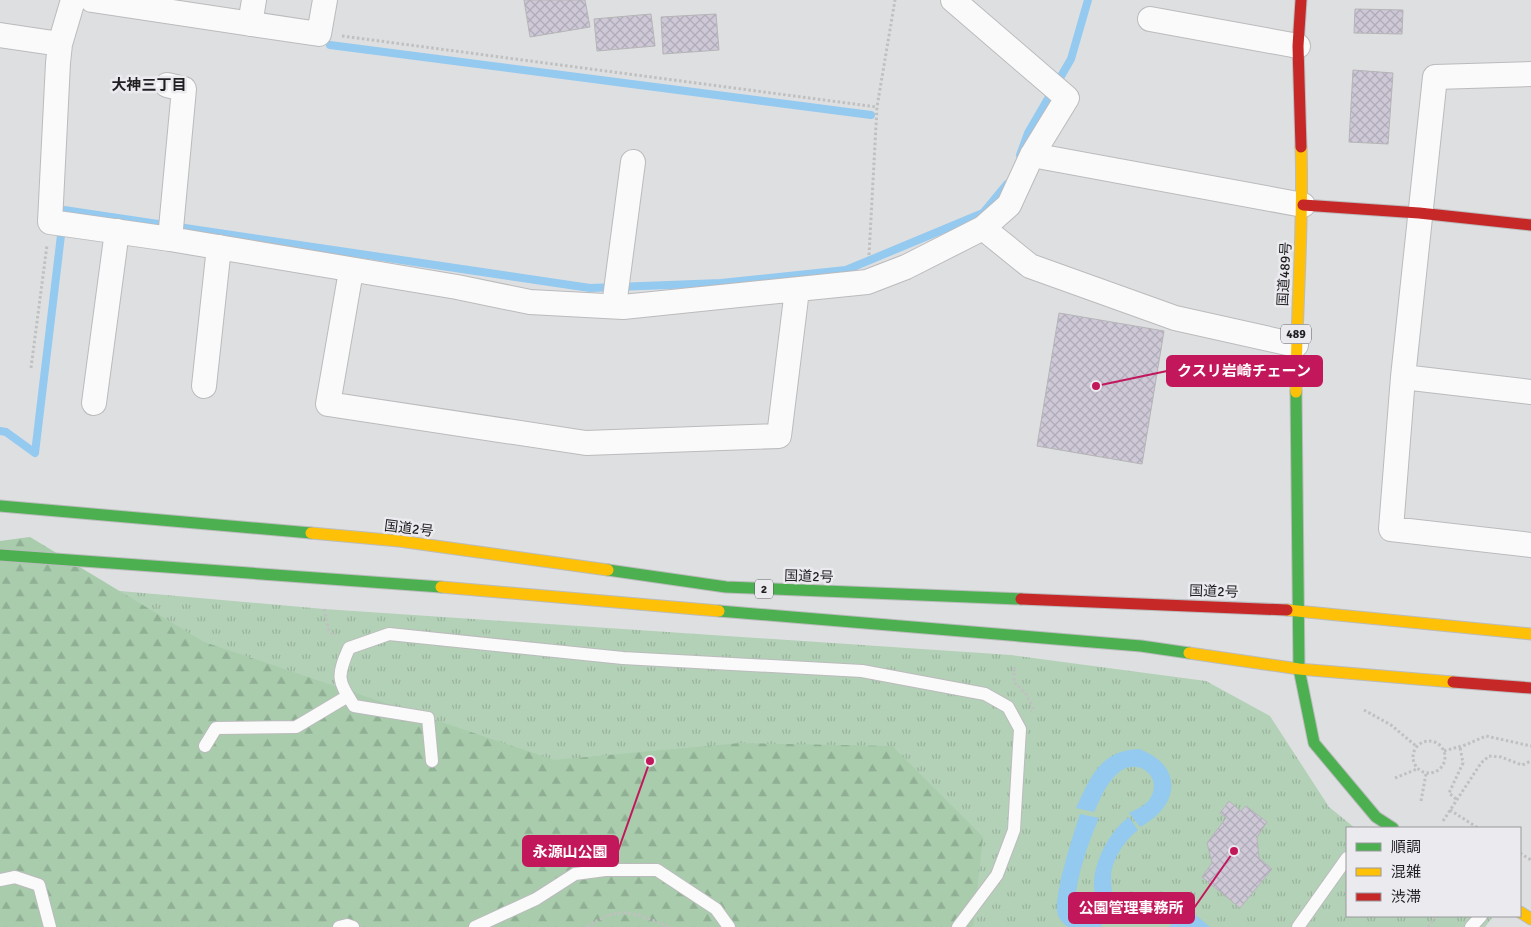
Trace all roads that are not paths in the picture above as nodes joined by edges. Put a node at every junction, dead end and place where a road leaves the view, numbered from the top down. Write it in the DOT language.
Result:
graph roads {
  1 [pos="73,0"];
  2 [pos="92,0"];
  3 [pos="254,0"];
  4 [pos="325,0"];
  5 [pos="953,0"];
  6 [pos="1301,0"];
  7 [pos="1150,19"];
  8 [pos="250,24"];
  9 [pos="0,35"];
  10 [pos="60,44"];
  11 [pos="1298,46"];
  12 [pos="1531,74"];
  13 [pos="167,85"];
  14 [pos="1032,155"];
  15 [pos="634,162"];
  16 [pos="1302,205"];
  17 [pos="1419,213"];
  18 [pos="1531,225"];
  19 [pos="983,228"];
  20 [pos="117,231"];
  21 [pos="170,239"];
  22 [pos="219,248"];
  23 [pos="351,271"];
  24 [pos="797,290"];
  25 [pos="614,306"];
  26 [pos="1296,345"];
  27 [pos="1403,377"];
  28 [pos="204,386"];
  29 [pos="1531,392"];
  30 [pos="94,403"];
  31 [pos="0,506"];
  32 [pos="1531,544"];
  33 [pos="0,555"];
  34 [pos="1299,610"];
  35 [pos="1531,634"];
  36 [pos="1299,669"];
  37 [pos="1531,688"];
  38 [pos="348,696"];
  39 [pos="205,746"];
  40 [pos="432,761"];
  41 [pos="1376,817"];
  42 [pos="1370,827"];
  43 [pos="1391,827"];
  44 [pos="1346,859"];
  45 [pos="0,880"];
  46 [pos="1480,917"];
  47 [pos="50,927"];
  48 [pos="339,927"];
  49 [pos="353,927"];
  50 [pos="474,927"];
  51 [pos="729,927"];
  52 [pos="958,927"];
  53 [pos="1298,927"];
  54 [pos="1471,927"];
  1 -- 10 [label="street"];
  2 -- 8 [label="street"];
  3 -- 8 [label="street"];
  4 -- 8 [label="street"];
  5 -- 14 [label="street"];
  6 -- 11 [label="main road, 国道489号 / 489"];
  7 -- 11 [label="street"];
  9 -- 10 [label="street"];
  10 -- 20 [label="street"];
  11 -- 16 [label="main road, 国道489号 / 489"];
  12 -- 17 [label="street"];
  13 -- 21 [label="street"];
  14 -- 16 [label="street"];
  14 -- 19 [label="street"];
  15 -- 25 [label="street"];
  16 -- 17 [label="main road"];
  16 -- 26 [label="main road, 国道489号 / 489"];
  17 -- 18 [label="main road"];
  17 -- 27 [label="street"];
  19 -- 24 [label="street"];
  19 -- 26 [label="street"];
  20 -- 21 [label="street"];
  20 -- 30 [label="street"];
  21 -- 22 [label="street"];
  22 -- 23 [label="street"];
  22 -- 28 [label="street"];
  23 -- 24 [label="street"];
  23 -- 25 [label="street"];
  24 -- 25 [label="street"];
  26 -- 34 [label="main road, 国道489号 / 489"];
  27 -- 29 [label="street"];
  27 -- 32 [label="street"];
  31 -- 34 [label="main road, 国道2号 / 2"];
  33 -- 36 [label="main road, 2"];
  34 -- 35 [label="main road, 国道2号 / 2"];
  34 -- 36 [label="main road, 国道489号 / 489"];
  36 -- 37 [label="main road, 2"];
  36 -- 41 [label="main road, 国道489号"];
  38 -- 39 [label="lane"];
  38 -- 40 [label="lane"];
  38 -- 52 [label="lane"];
  41 -- 42 [label="lane"];
  41 -- 43 [label="main road, 国道489号"];
  44 -- 53 [label="lane"];
  45 -- 47 [label="lane"];
  46 -- 54 [label="lane"];
  48 -- 49 [label="lane"];
  50 -- 51 [label="lane"];
}
